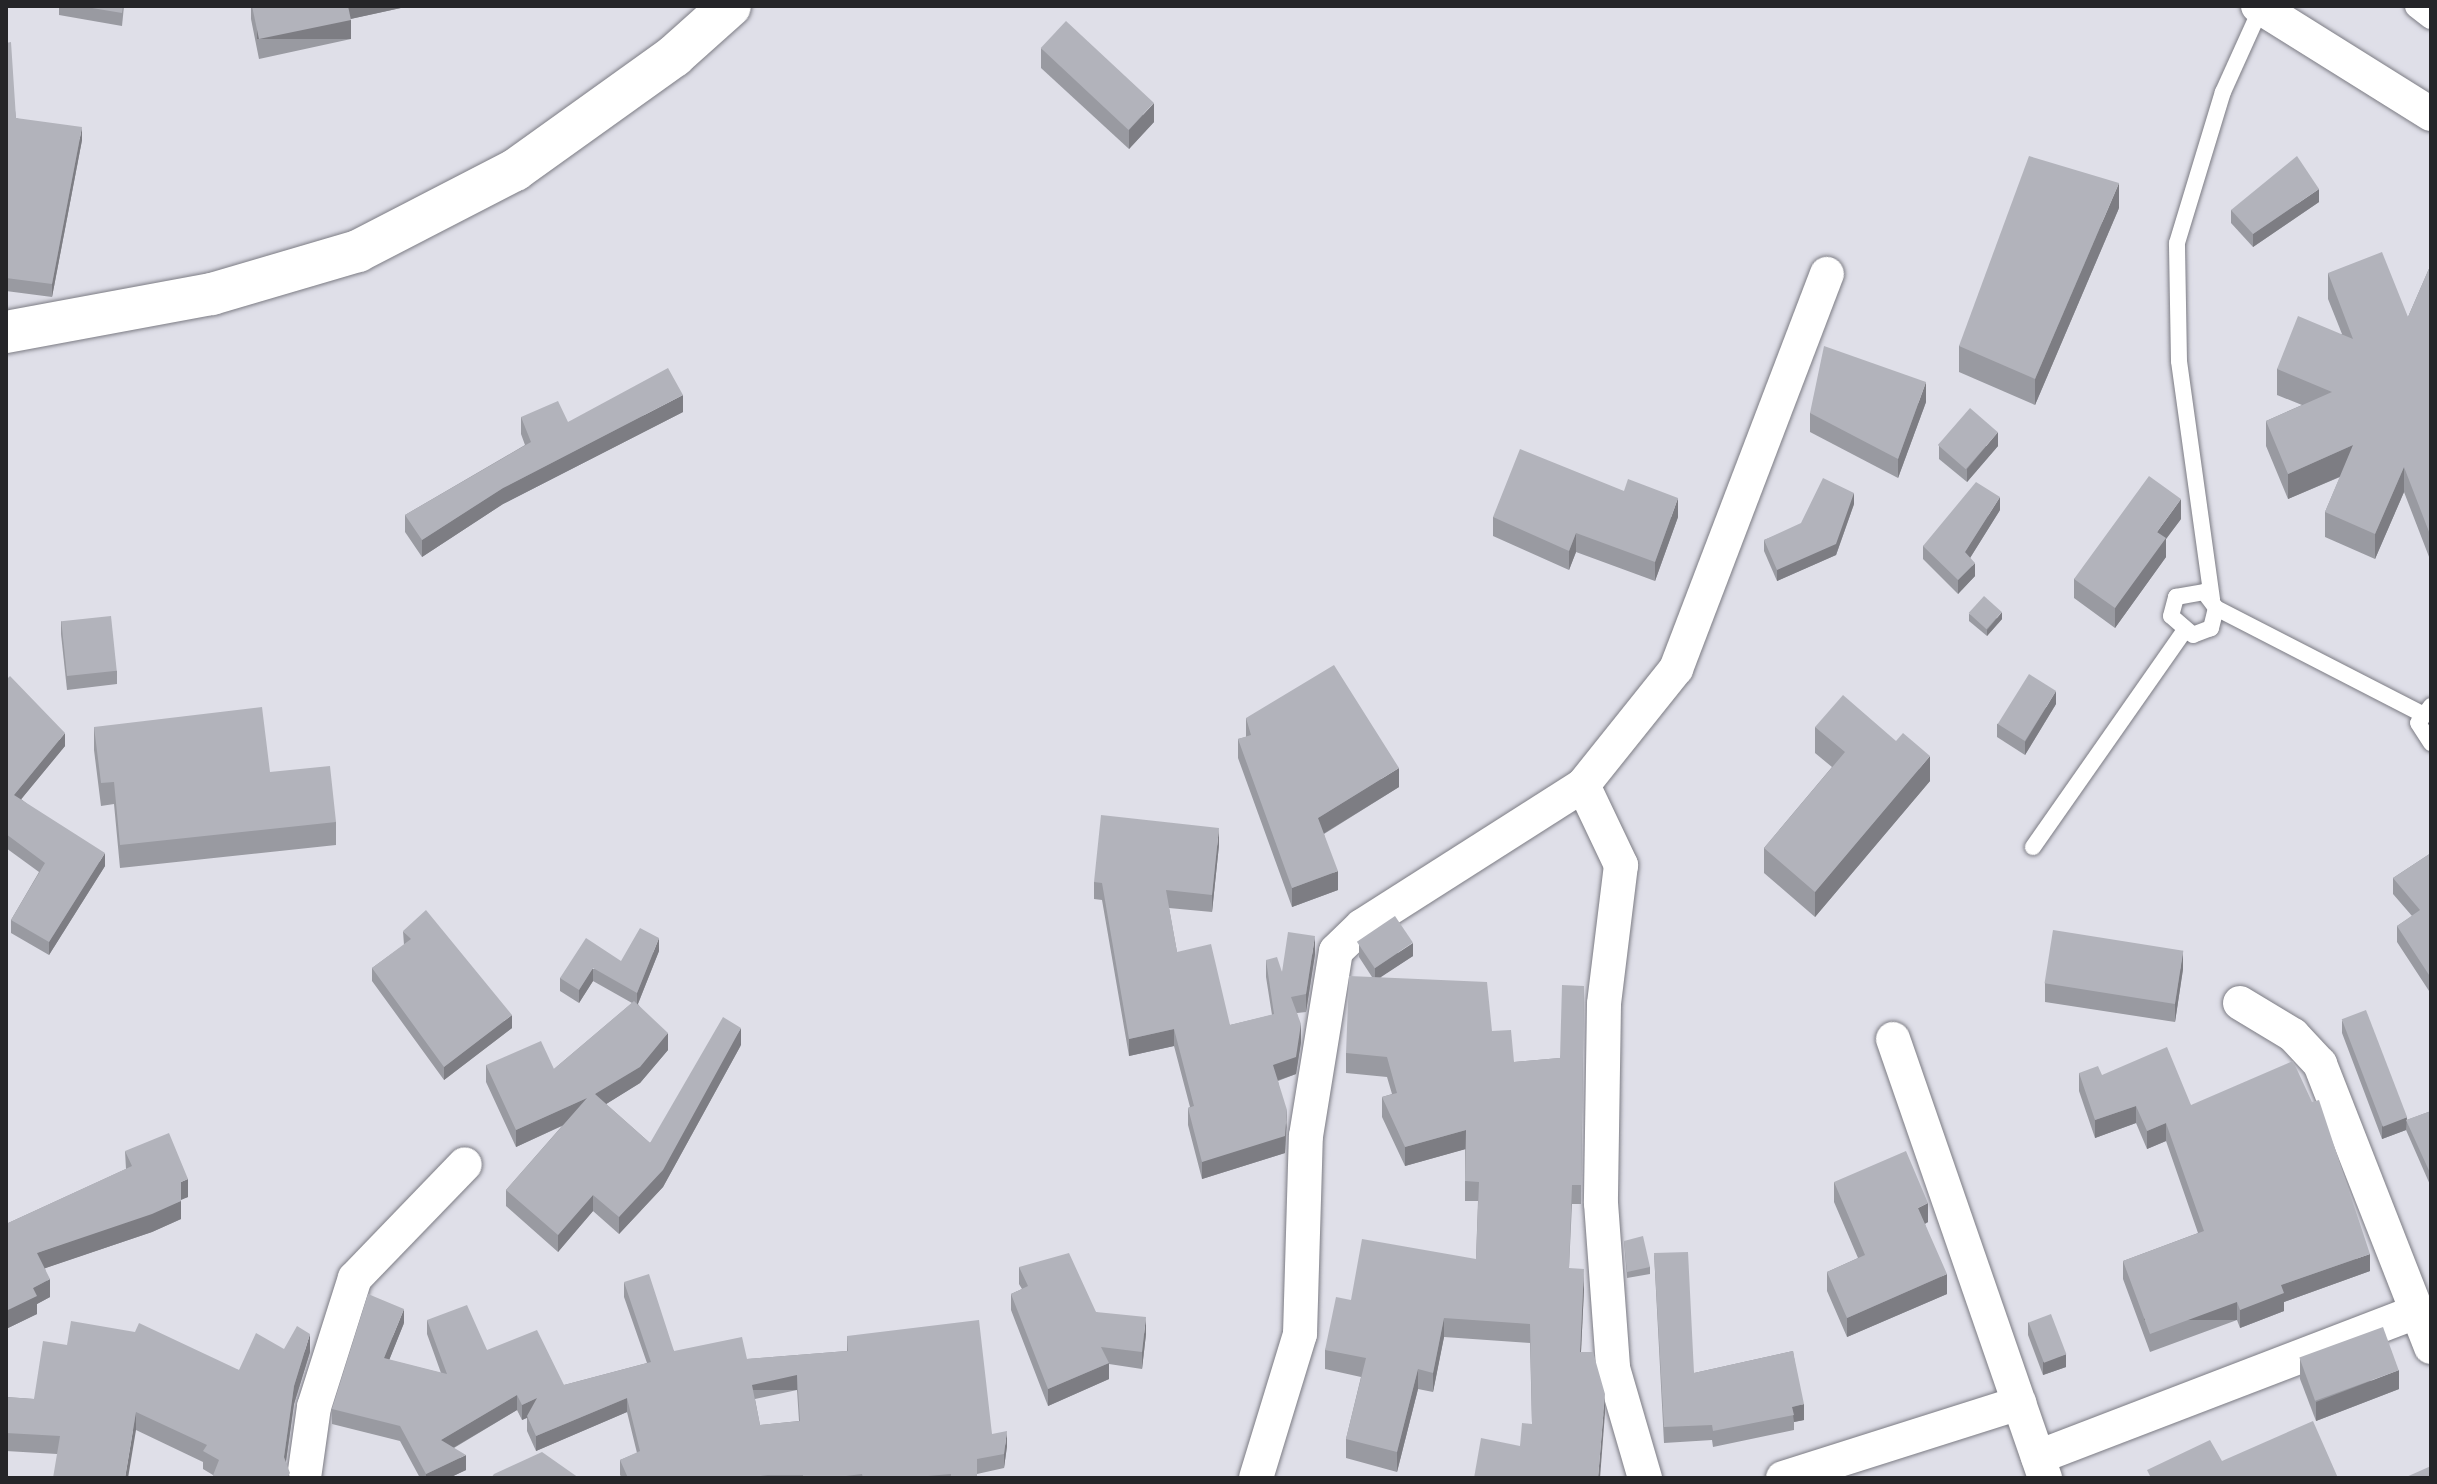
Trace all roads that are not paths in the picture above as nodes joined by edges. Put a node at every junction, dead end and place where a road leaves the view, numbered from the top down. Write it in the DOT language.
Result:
graph roads {
  1 [pos="730,6"];
  2 [pos="2417,6"];
  3 [pos="2259,8"];
  4 [pos="2431,17"];
  5 [pos="2431,114"];
  6 [pos="1827,274"];
  7 [pos="6,332"];
  8 [pos="2214,604"];
  9 [pos="2183,633"];
  10 [pos="2427,710"];
  11 [pos="2431,743"];
  12 [pos="1583,785"];
  13 [pos="2033,847"];
  14 [pos="2240,1003"];
  15 [pos="1893,1039"];
  16 [pos="465,1164"];
  17 [pos="2418,1311"];
  18 [pos="2431,1347"];
  19 [pos="2019,1403"];
  20 [pos="2041,1467"];
  21 [pos="304,1478"];
  22 [pos="1256,1478"];
  23 [pos="1645,1478"];
  24 [pos="1783,1478"];
  1 -- 7 [label="street"];
  2 -- 4 [label="street"];
  3 -- 5 [label="street"];
  3 -- 8 [label="lane"];
  6 -- 12 [label="street"];
  8 -- 9 [label="lane"];
  8 -- 9 [label="lane"];
  8 -- 10 [label="lane"];
  9 -- 13 [label="lane"];
  10 -- 11 [label="lane"];
  12 -- 22 [label="street"];
  12 -- 23 [label="street"];
  14 -- 17 [label="street"];
  15 -- 19 [label="street"];
  16 -- 21 [label="street"];
  17 -- 18 [label="street"];
  17 -- 20 [label="street"];
  19 -- 20 [label="street"];
  19 -- 24 [label="street"];
}
